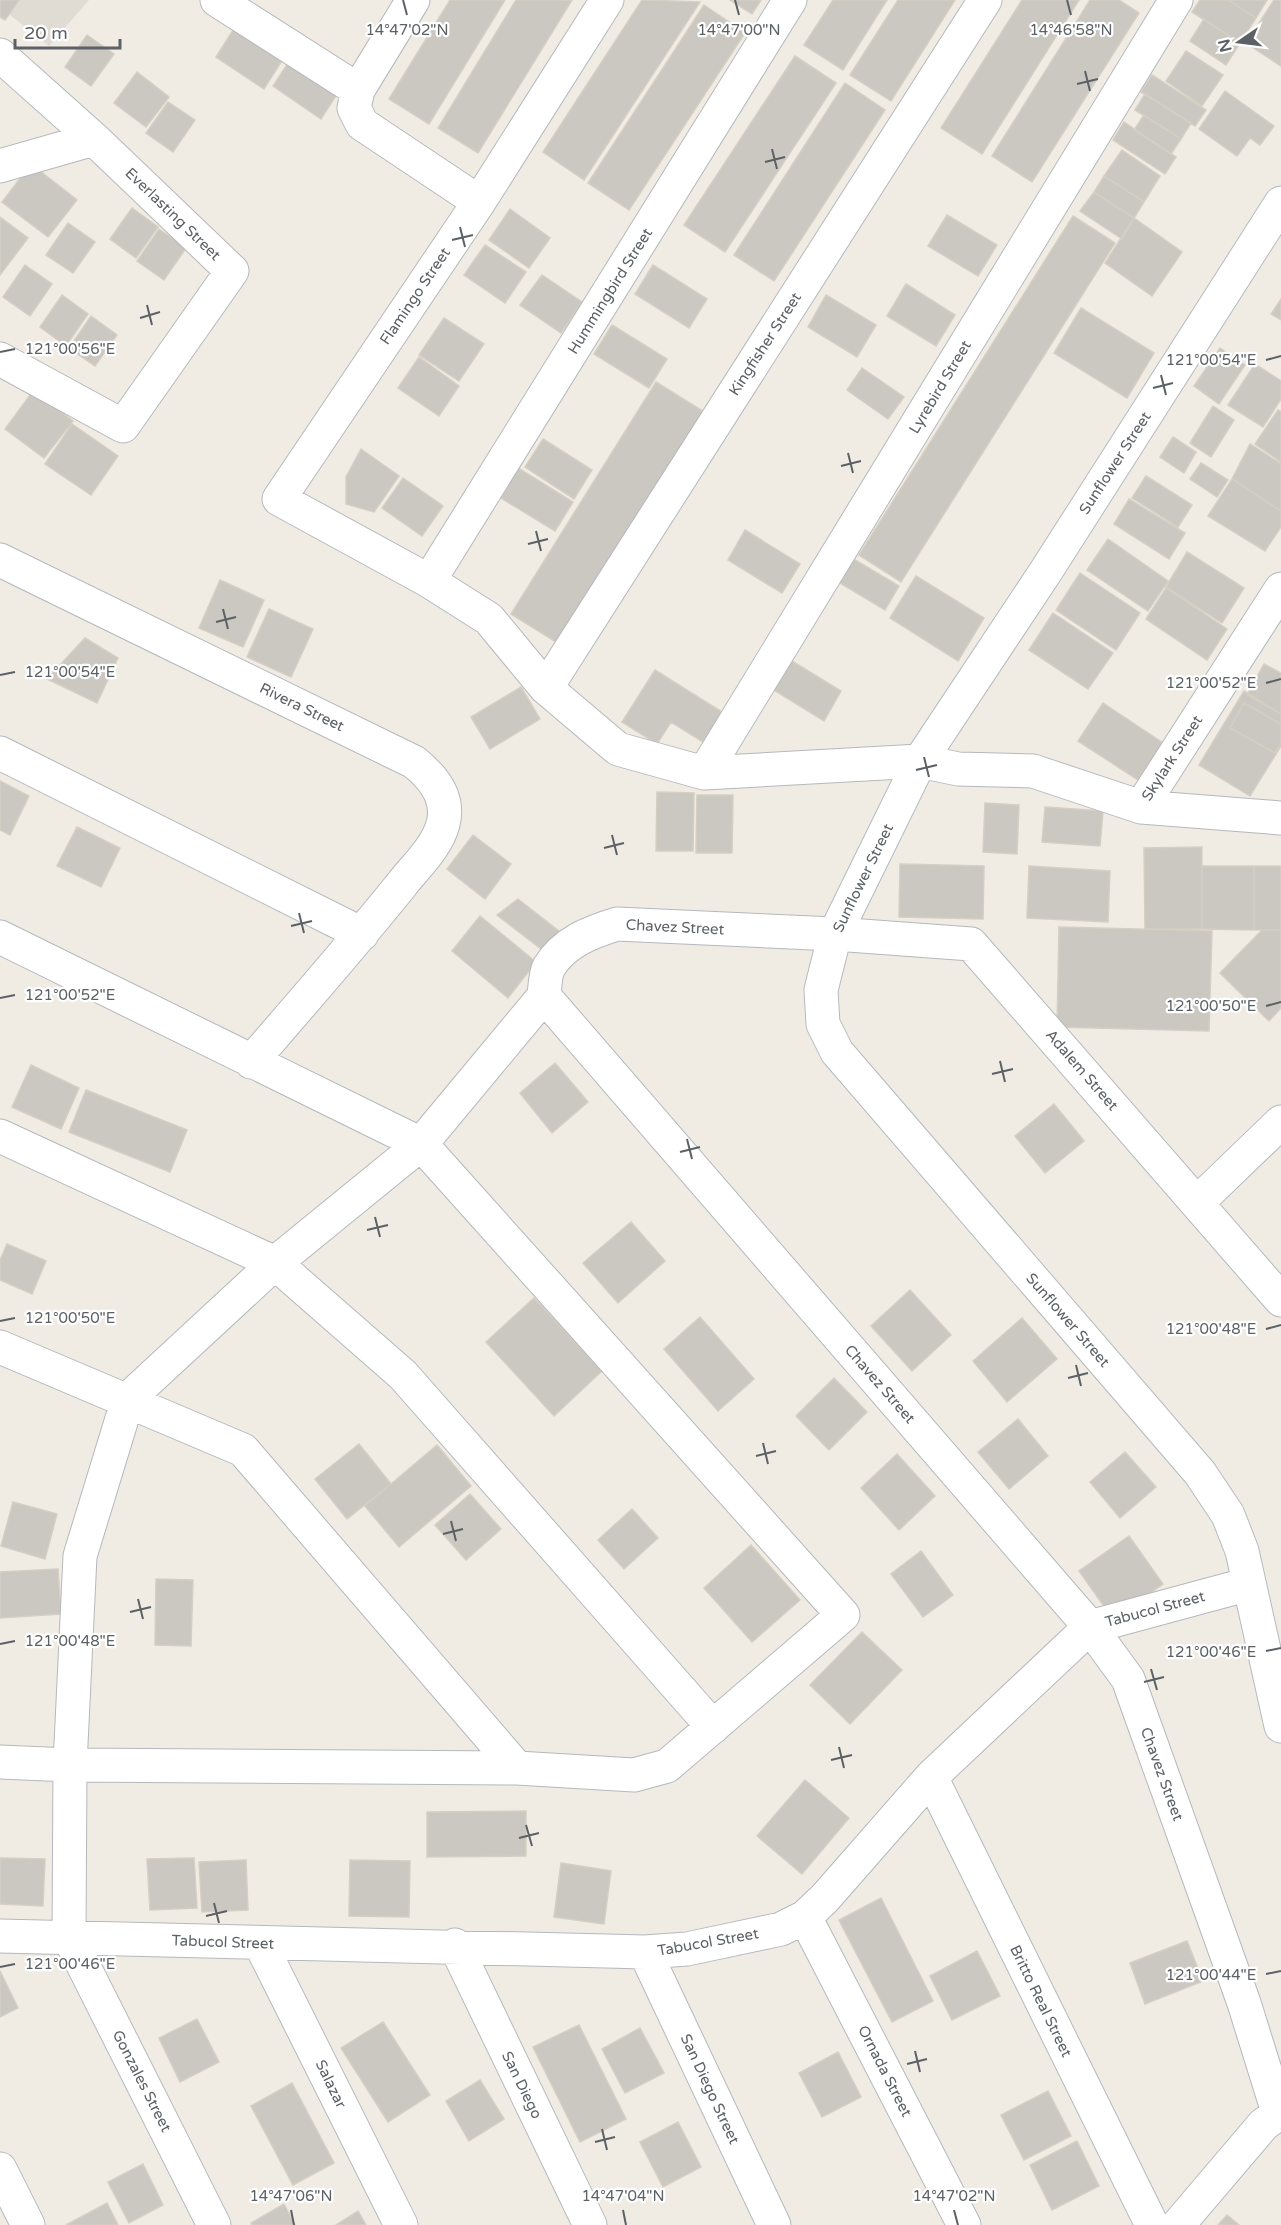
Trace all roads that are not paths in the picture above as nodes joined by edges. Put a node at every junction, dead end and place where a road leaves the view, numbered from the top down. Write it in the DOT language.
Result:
graph roads {
  1 [pos="413,0"];
  2 [pos="607,0"];
  3 [pos="790,0"];
  4 [pos="985,0"];
  5 [pos="1176,0"];
  6 [pos="226,2"];
  7 [pos="0,55"];
  8 [pos="358,90"];
  9 [pos="94,139"];
  10 [pos="0,166"];
  11 [pos="479,202"];
  12 [pos="1281,203"];
  13 [pos="0,359"];
  14 [pos="0,560"];
  15 [pos="429,581"];
  16 [pos="1281,589"];
  17 [pos="546,688"];
  18 [pos="0,753"];
  19 [pos="920,760"];
  20 [pos="704,773"];
  21 [pos="1141,807"];
  22 [pos="1281,819"];
  23 [pos="362,934"];
  24 [pos="835,934"];
  25 [pos="0,937"];
  26 [pos="544,996"];
  27 [pos="251,1062"];
  28 [pos="1281,1122"];
  29 [pos="0,1136"];
  30 [pos="421,1144"];
  31 [pos="1198,1202"];
  32 [pos="275,1263"];
  33 [pos="1281,1300"];
  34 [pos="0,1347"];
  35 [pos="128,1399"];
  36 [pos="1249,1584"];
  37 [pos="1090,1627"];
  38 [pos="713,1726"];
  39 [pos="1281,1726"];
  40 [pos="0,1762"];
  41 [pos="70,1765"];
  42 [pos="517,1768"];
  43 [pos="931,1777"];
  44 [pos="805,1917"];
  45 [pos="0,1936"];
  46 [pos="69,1937"];
  47 [pos="260,1943"];
  48 [pos="455,1946"];
  49 [pos="645,1952"];
  50 [pos="1280,2112"];
  51 [pos="0,2169"];
  52 [pos="28,2225"];
  53 [pos="214,2225"];
  54 [pos="401,2225"];
  55 [pos="590,2225"];
  56 [pos="774,2225"];
  57 [pos="964,2225"];
  58 [pos="1152,2225"];
  59 [pos="1178,2225"];
  1 -- 8 [label="street"];
  2 -- 11 [label="street, Flamingo Street"];
  3 -- 15 [label="street, Hummingbird Street"];
  4 -- 17 [label="street, Kingfisher Street"];
  5 -- 20 [label="street, Lyrebird Street"];
  6 -- 8 [label="street"];
  7 -- 9 [label="street, Everlasting Street"];
  8 -- 11 [label="street"];
  9 -- 10 [label="street"];
  9 -- 13 [label="street, Everlasting Street"];
  11 -- 15 [label="street, Flamingo Street"];
  12 -- 19 [label="street, Sunflower Street"];
  14 -- 23 [label="street, Rivera Street"];
  15 -- 17 [label="street"];
  16 -- 21 [label="street, Skylark Street"];
  17 -- 20 [label="street"];
  18 -- 23 [label="street"];
  19 -- 20 [label="street"];
  19 -- 21 [label="street"];
  19 -- 24 [label="street, Sunflower Street"];
  21 -- 22 [label="street"];
  23 -- 27 [label="street, Rivera Street"];
  24 -- 26 [label="street, Chavez Street"];
  24 -- 31 [label="street, Adalem Street"];
  24 -- 36 [label="street, Sunflower Street"];
  25 -- 27 [label="street"];
  26 -- 30 [label="street"];
  26 -- 37 [label="street, Chavez Street"];
  27 -- 30 [label="street"];
  28 -- 31 [label="street"];
  29 -- 32 [label="street"];
  30 -- 32 [label="street"];
  30 -- 38 [label="street"];
  31 -- 33 [label="street, Adalem Street"];
  32 -- 35 [label="street"];
  32 -- 38 [label="street"];
  34 -- 35 [label="street"];
  35 -- 41 [label="street"];
  35 -- 42 [label="street"];
  36 -- 37 [label="street, Tabucol Street"];
  36 -- 39 [label="street, Sunflower Street"];
  37 -- 43 [label="street, Tabucol Street"];
  37 -- 50 [label="street, Chavez Street"];
  38 -- 42 [label="street"];
  40 -- 41 [label="street"];
  41 -- 42 [label="street"];
  41 -- 46 [label="street"];
  43 -- 44 [label="street, Tabucol Street"];
  43 -- 58 [label="street, Britto Real Street"];
  44 -- 49 [label="street, Tabucol Street"];
  44 -- 57 [label="street, Ornada Street"];
  45 -- 46 [label="street, Tabucol Street"];
  46 -- 47 [label="street, Tabucol Street"];
  46 -- 53 [label="street, Gonzales Street"];
  47 -- 48 [label="street, Tabucol Street"];
  47 -- 54 [label="street, Salazar"];
  48 -- 49 [label="street, Tabucol Street"];
  48 -- 55 [label="street, San Diego"];
  49 -- 56 [label="street, San Diego Street"];
  50 -- 59 [label="street"];
  51 -- 52 [label="street"];
}
